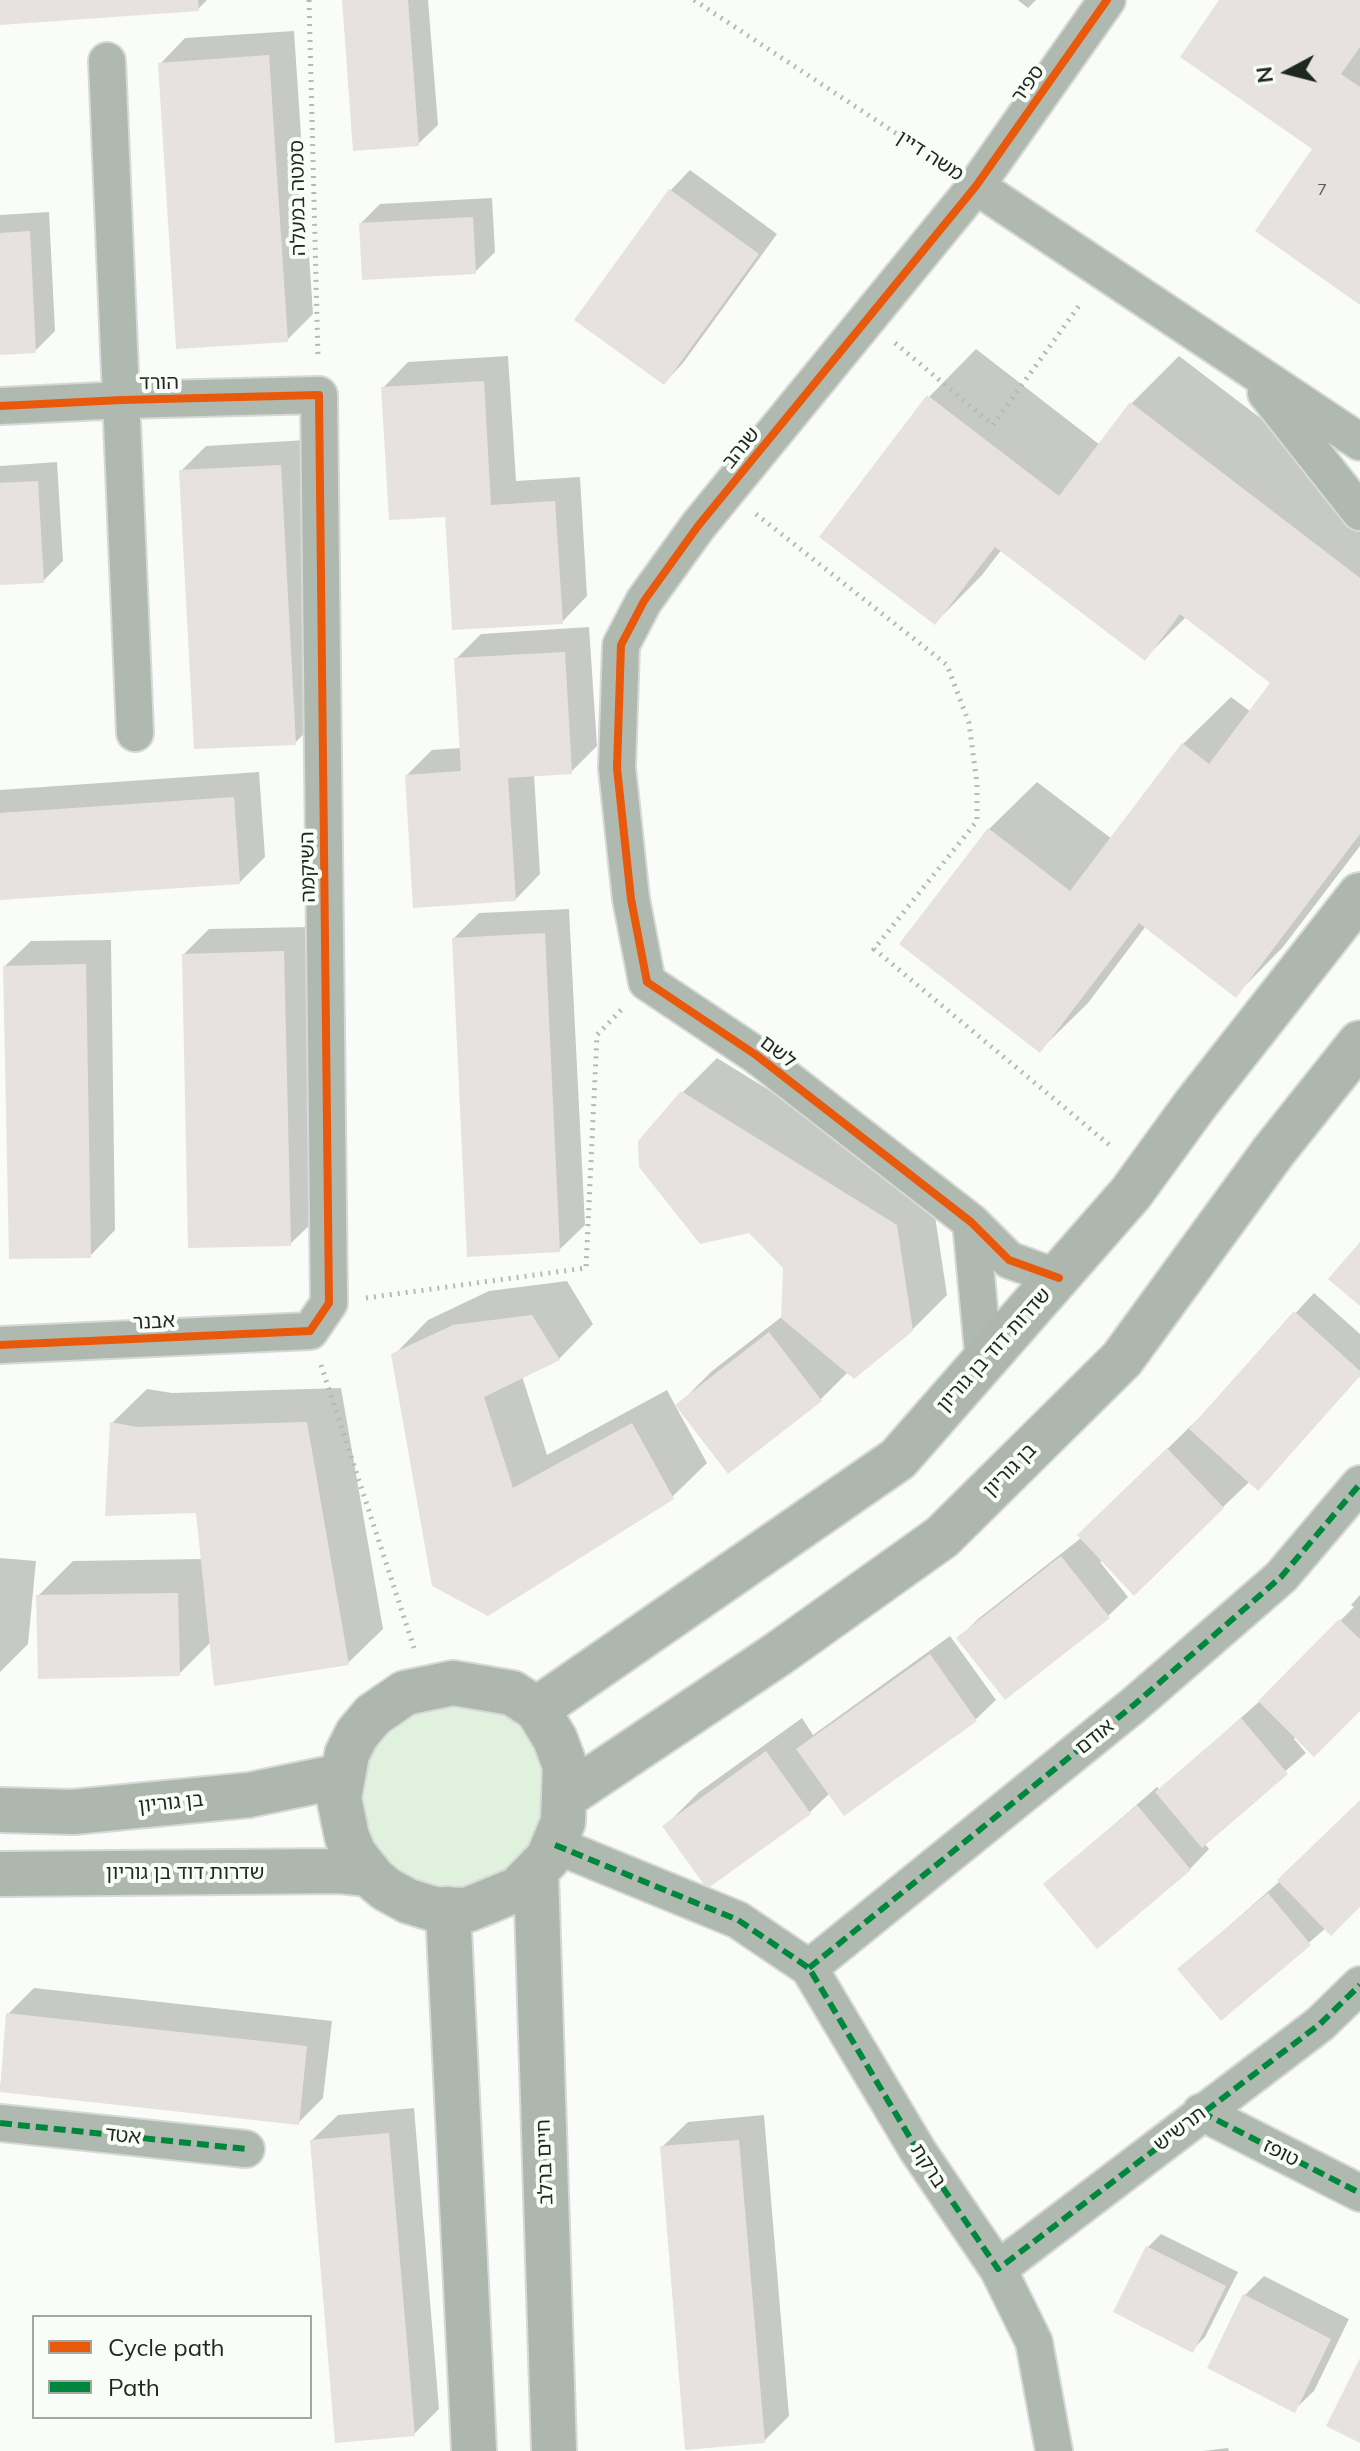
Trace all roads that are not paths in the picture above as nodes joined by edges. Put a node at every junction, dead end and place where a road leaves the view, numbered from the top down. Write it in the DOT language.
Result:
graph roads {
  1 [pos="1107,0"];
  2 [pos="107,61"];
  3 [pos="976,186"];
  4 [pos="1245,366"];
  5 [pos="319,395"];
  6 [pos="122,400"];
  7 [pos="0,406"];
  8 [pos="1360,442"];
  9 [pos="1360,512"];
  10 [pos="135,733"];
  11 [pos="1360,895"];
  12 [pos="647,982"];
  13 [pos="1360,1043"];
  14 [pos="971,1222"];
  15 [pos="1059,1278"];
  16 [pos="320,1317"];
  17 [pos="0,1345"];
  18 [pos="984,1362"];
  19 [pos="1360,1484"];
  20 [pos="537,1709"];
  21 [pos="341,1776"];
  22 [pos="566,1796"];
  23 [pos="0,1810"];
  24 [pos="545,1859"];
  25 [pos="0,1874"];
  26 [pos="370,1874"];
  27 [pos="448,1909"];
  28 [pos="809,1968"];
  29 [pos="1360,1985"];
  30 [pos="1201,2112"];
  31 [pos="0,2123"];
  32 [pos="246,2149"];
  33 [pos="1360,2193"];
  34 [pos="998,2269"];
  35 [pos="474,2451"];
  36 [pos="554,2451"];
  37 [pos="1054,2451"];
  1 -- 3 [label="street, ספיר"];
  2 -- 6 [label="street"];
  3 -- 4 [label="street, משה דיין"];
  3 -- 12 [label="street, שנהב"];
  4 -- 8 [label="street, משה דיין"];
  4 -- 9 [label="street, משה דיין"];
  5 -- 6 [label="street, הורד"];
  5 -- 16 [label="street, השיקמה"];
  6 -- 7 [label="street, הורד"];
  6 -- 10 [label="street"];
  11 -- 15 [label="street, שדרות דוד בן גוריון"];
  12 -- 14 [label="street, לשם"];
  13 -- 22 [label="street, בן גוריון"];
  14 -- 15 [label="street, לשם"];
  14 -- 18 [label="street"];
  15 -- 18 [label="street, שדרות דוד בן גוריון"];
  16 -- 17 [label="street, אבנר"];
  18 -- 20 [label="street, שדרות דוד בן גוריון"];
  19 -- 28 [label="street, אודם"];
  20 -- 21 [label="street"];
  20 -- 22 [label="street"];
  21 -- 23 [label="street, בן גוריון"];
  21 -- 26 [label="street"];
  22 -- 24 [label="street"];
  24 -- 27 [label="street"];
  24 -- 28 [label="street, ברקת"];
  24 -- 36 [label="street, חיים ברלב"];
  25 -- 26 [label="street, שדרות דוד בן גוריון"];
  26 -- 27 [label="street"];
  27 -- 35 [label="street"];
  28 -- 34 [label="street, ברקת"];
  29 -- 30 [label="street, תרשיש"];
  30 -- 33 [label="street, טופז"];
  30 -- 34 [label="street, תרשיש"];
  31 -- 32 [label="street, אטד"];
  34 -- 37 [label="street, ברקת"];
}
